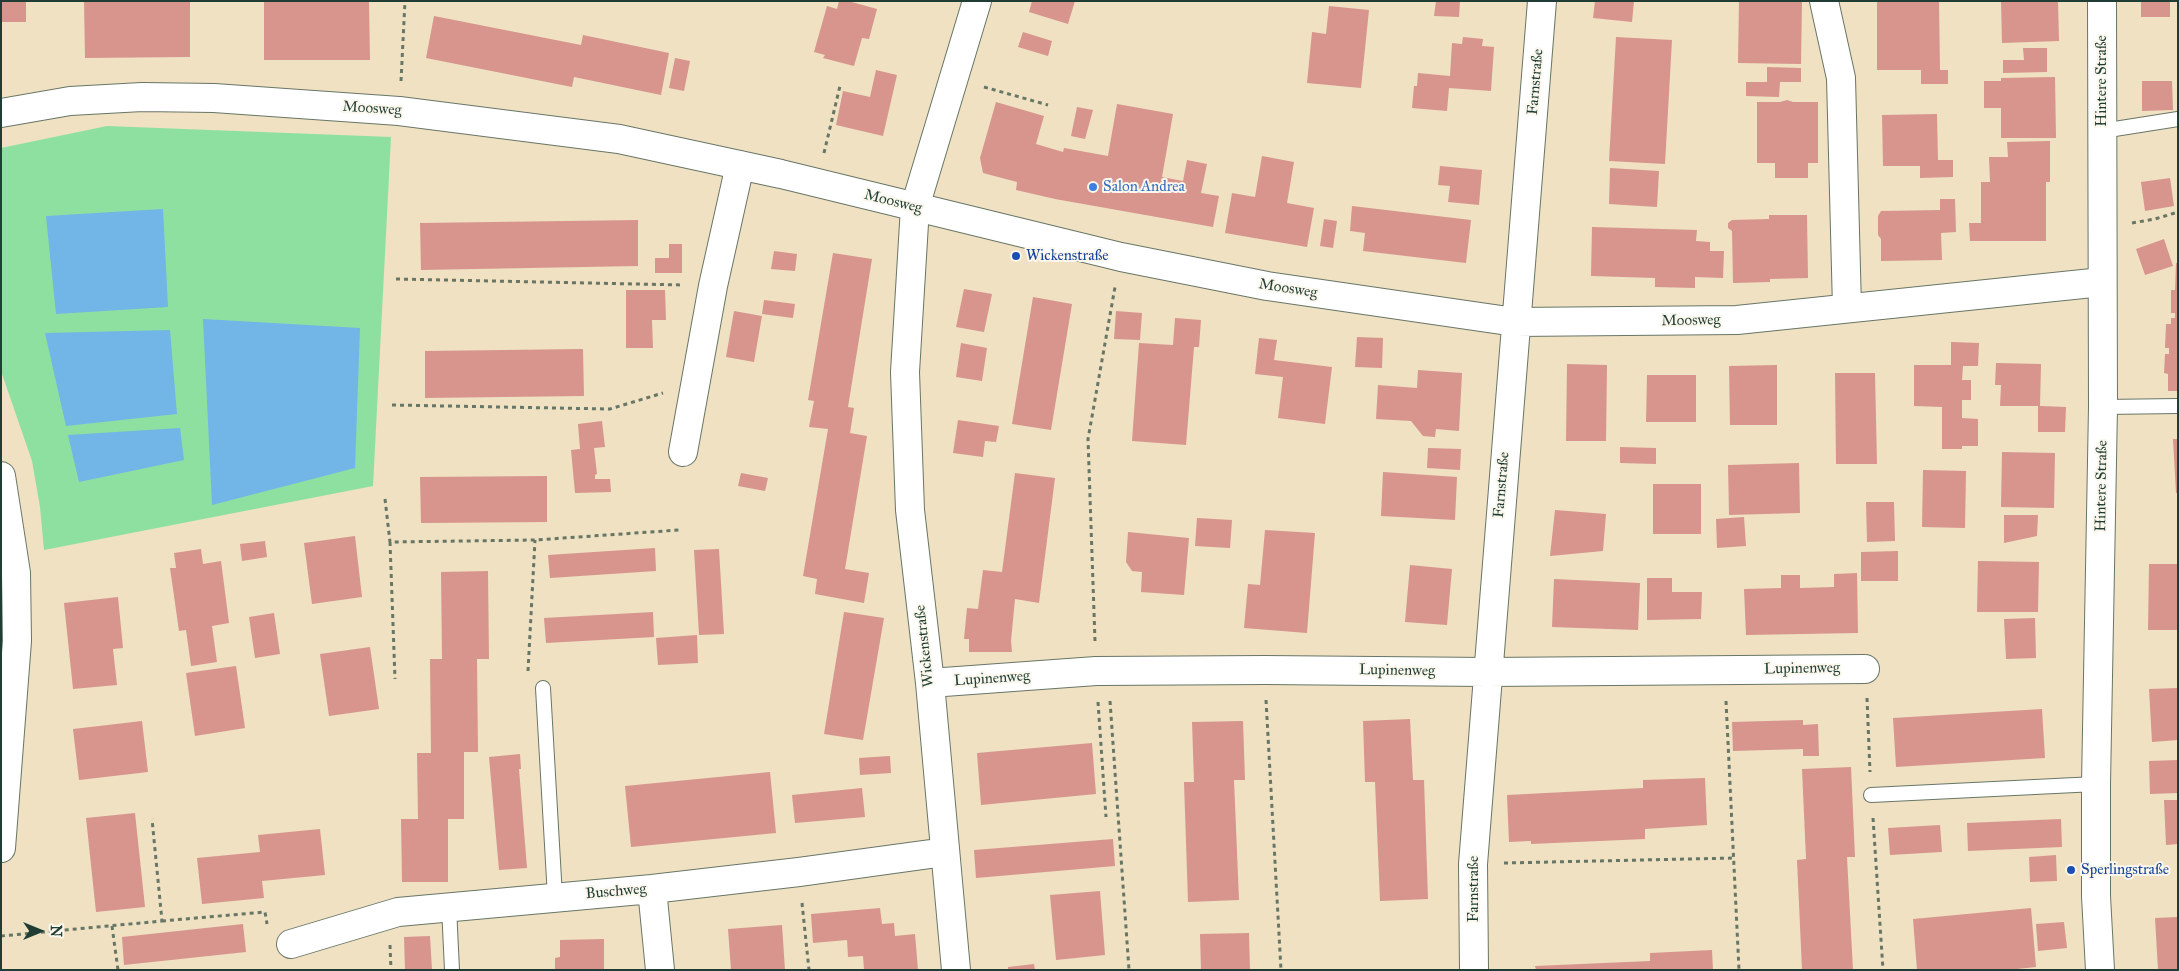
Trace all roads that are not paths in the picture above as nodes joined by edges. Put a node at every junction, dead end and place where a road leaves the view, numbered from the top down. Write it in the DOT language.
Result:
graph roads {
  1 [pos="977,1"];
  2 [pos="1542,1"];
  3 [pos="1824,1"];
  4 [pos="2102,1"];
  5 [pos="1,113"];
  6 [pos="2178,119"];
  7 [pos="2102,131"];
  8 [pos="740,165"];
  9 [pos="916,207"];
  10 [pos="2102,282"];
  11 [pos="1847,308"];
  12 [pos="1515,322"];
  13 [pos="2178,406"];
  14 [pos="2103,407"];
  15 [pos="683,452"];
  16 [pos="1,476"];
  17 [pos="1865,668"];
  18 [pos="1487,672"];
  19 [pos="930,683"];
  20 [pos="544,688"];
  21 [pos="2096,784"];
  22 [pos="1871,795"];
  23 [pos="1,848"];
  24 [pos="945,852"];
  25 [pos="652,889"];
  26 [pos="555,898"];
  27 [pos="449,907"];
  28 [pos="291,944"];
  29 [pos="452,970"];
  30 [pos="660,970"];
  31 [pos="956,970"];
  32 [pos="1474,970"];
  33 [pos="2100,970"];
  1 -- 9 [label="street, Wickenstraße"];
  2 -- 12 [label="street, Farnstraße"];
  3 -- 11 [label="street"];
  4 -- 7 [label="street, Hintere Straße"];
  5 -- 8 [label="street, Moosweg"];
  6 -- 7 [label="lane"];
  7 -- 10 [label="street, Hintere Straße"];
  8 -- 9 [label="street, Moosweg"];
  8 -- 15 [label="street"];
  9 -- 12 [label="street, Moosweg"];
  9 -- 19 [label="street, Wickenstraße"];
  10 -- 11 [label="street, Moosweg"];
  10 -- 14 [label="street, Hintere Straße"];
  11 -- 12 [label="street, Moosweg"];
  12 -- 18 [label="street, Farnstraße"];
  13 -- 14 [label="lane"];
  14 -- 21 [label="street, Hintere Straße"];
  16 -- 23 [label="street"];
  17 -- 18 [label="street, Lupinenweg"];
  18 -- 19 [label="street, Lupinenweg"];
  18 -- 32 [label="street, Farnstraße"];
  19 -- 24 [label="street, Wickenstraße"];
  20 -- 26 [label="lane"];
  21 -- 22 [label="lane"];
  21 -- 33 [label="street, Hintere Straße"];
  24 -- 25 [label="street, Buschweg"];
  24 -- 31 [label="street, Wickenstraße"];
  25 -- 26 [label="street, Buschweg"];
  25 -- 30 [label="street"];
  26 -- 27 [label="street, Buschweg"];
  27 -- 28 [label="street, Buschweg"];
  27 -- 29 [label="lane"];
}
